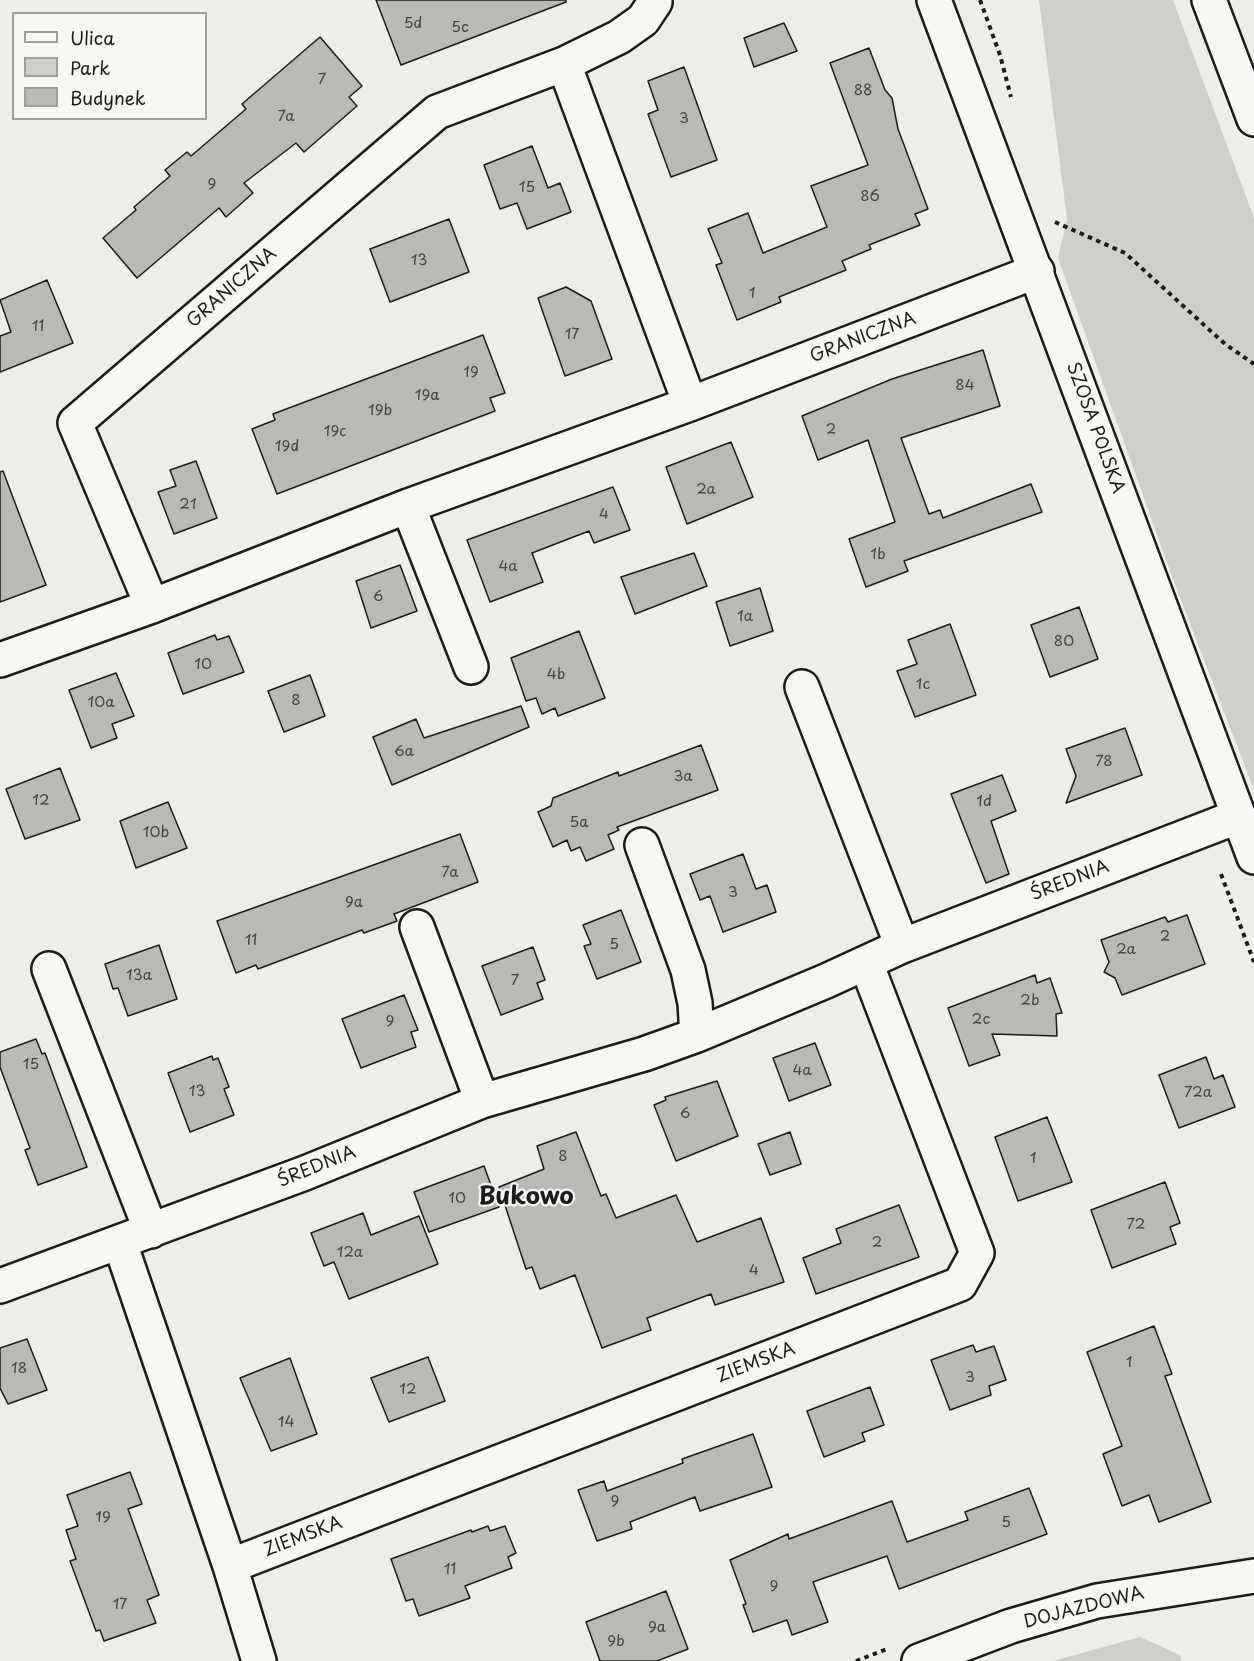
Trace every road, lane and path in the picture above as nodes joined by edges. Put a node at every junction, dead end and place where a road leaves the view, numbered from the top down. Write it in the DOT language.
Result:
graph roads {
  1 [pos="934,0"];
  2 [pos="1209,0"];
  3 [pos="655,2"];
  4 [pos="564,64"];
  5 [pos="1253,112"];
  6 [pos="1051,220"];
  7 [pos="1036,271"];
  8 [pos="1254,364"];
  9 [pos="690,404"];
  10 [pos="408,506"];
  11 [pos="152,606"];
  12 [pos="0,660"];
  13 [pos="471,667"];
  14 [pos="802,687"];
  15 [pos="1239,816"];
  16 [pos="642,845"];
  17 [pos="1254,857"];
  18 [pos="417,927"];
  19 [pos="902,946"];
  20 [pos="866,963"];
  21 [pos="49,969"];
  22 [pos="697,1035"];
  23 [pos="482,1101"];
  24 [pos="151,1231"];
  25 [pos="120,1243"];
  26 [pos="0,1286"];
  27 [pos="230,1566"];
  28 [pos="1254,1576"];
  29 [pos="971,1652"];
  30 [pos="259,1661"];
  31 [pos="919,1661"];
  1 -- 7 [label="street, SZOSA POLSKA"];
  2 -- 5 [label="street"];
  3 -- 4 [label="street, GRANICZNA"];
  4 -- 9 [label="street"];
  4 -- 11 [label="street, GRANICZNA"];
  6 -- 8 [label="path"];
  7 -- 9 [label="street, GRANICZNA"];
  7 -- 15 [label="street, SZOSA POLSKA"];
  9 -- 10 [label="street, GRANICZNA"];
  10 -- 11 [label="street, GRANICZNA"];
  10 -- 13 [label="street"];
  11 -- 12 [label="street, GRANICZNA"];
  14 -- 19 [label="street"];
  15 -- 17 [label="street, SZOSA POLSKA"];
  15 -- 19 [label="street, ŚREDNIA"];
  16 -- 22 [label="street"];
  18 -- 23 [label="street"];
  19 -- 20 [label="street, ŚREDNIA"];
  20 -- 22 [label="street, ŚREDNIA"];
  20 -- 27 [label="street, ZIEMSKA"];
  21 -- 24 [label="street"];
  22 -- 23 [label="street, ŚREDNIA"];
  23 -- 24 [label="street, ŚREDNIA"];
  24 -- 25 [label="street, ŚREDNIA"];
  25 -- 26 [label="street, ŚREDNIA"];
  25 -- 27 [label="street"];
  27 -- 30 [label="street"];
  28 -- 29 [label="street, DOJAZDOWA"];
  29 -- 31 [label="street, DOJAZDOWA"];
}
